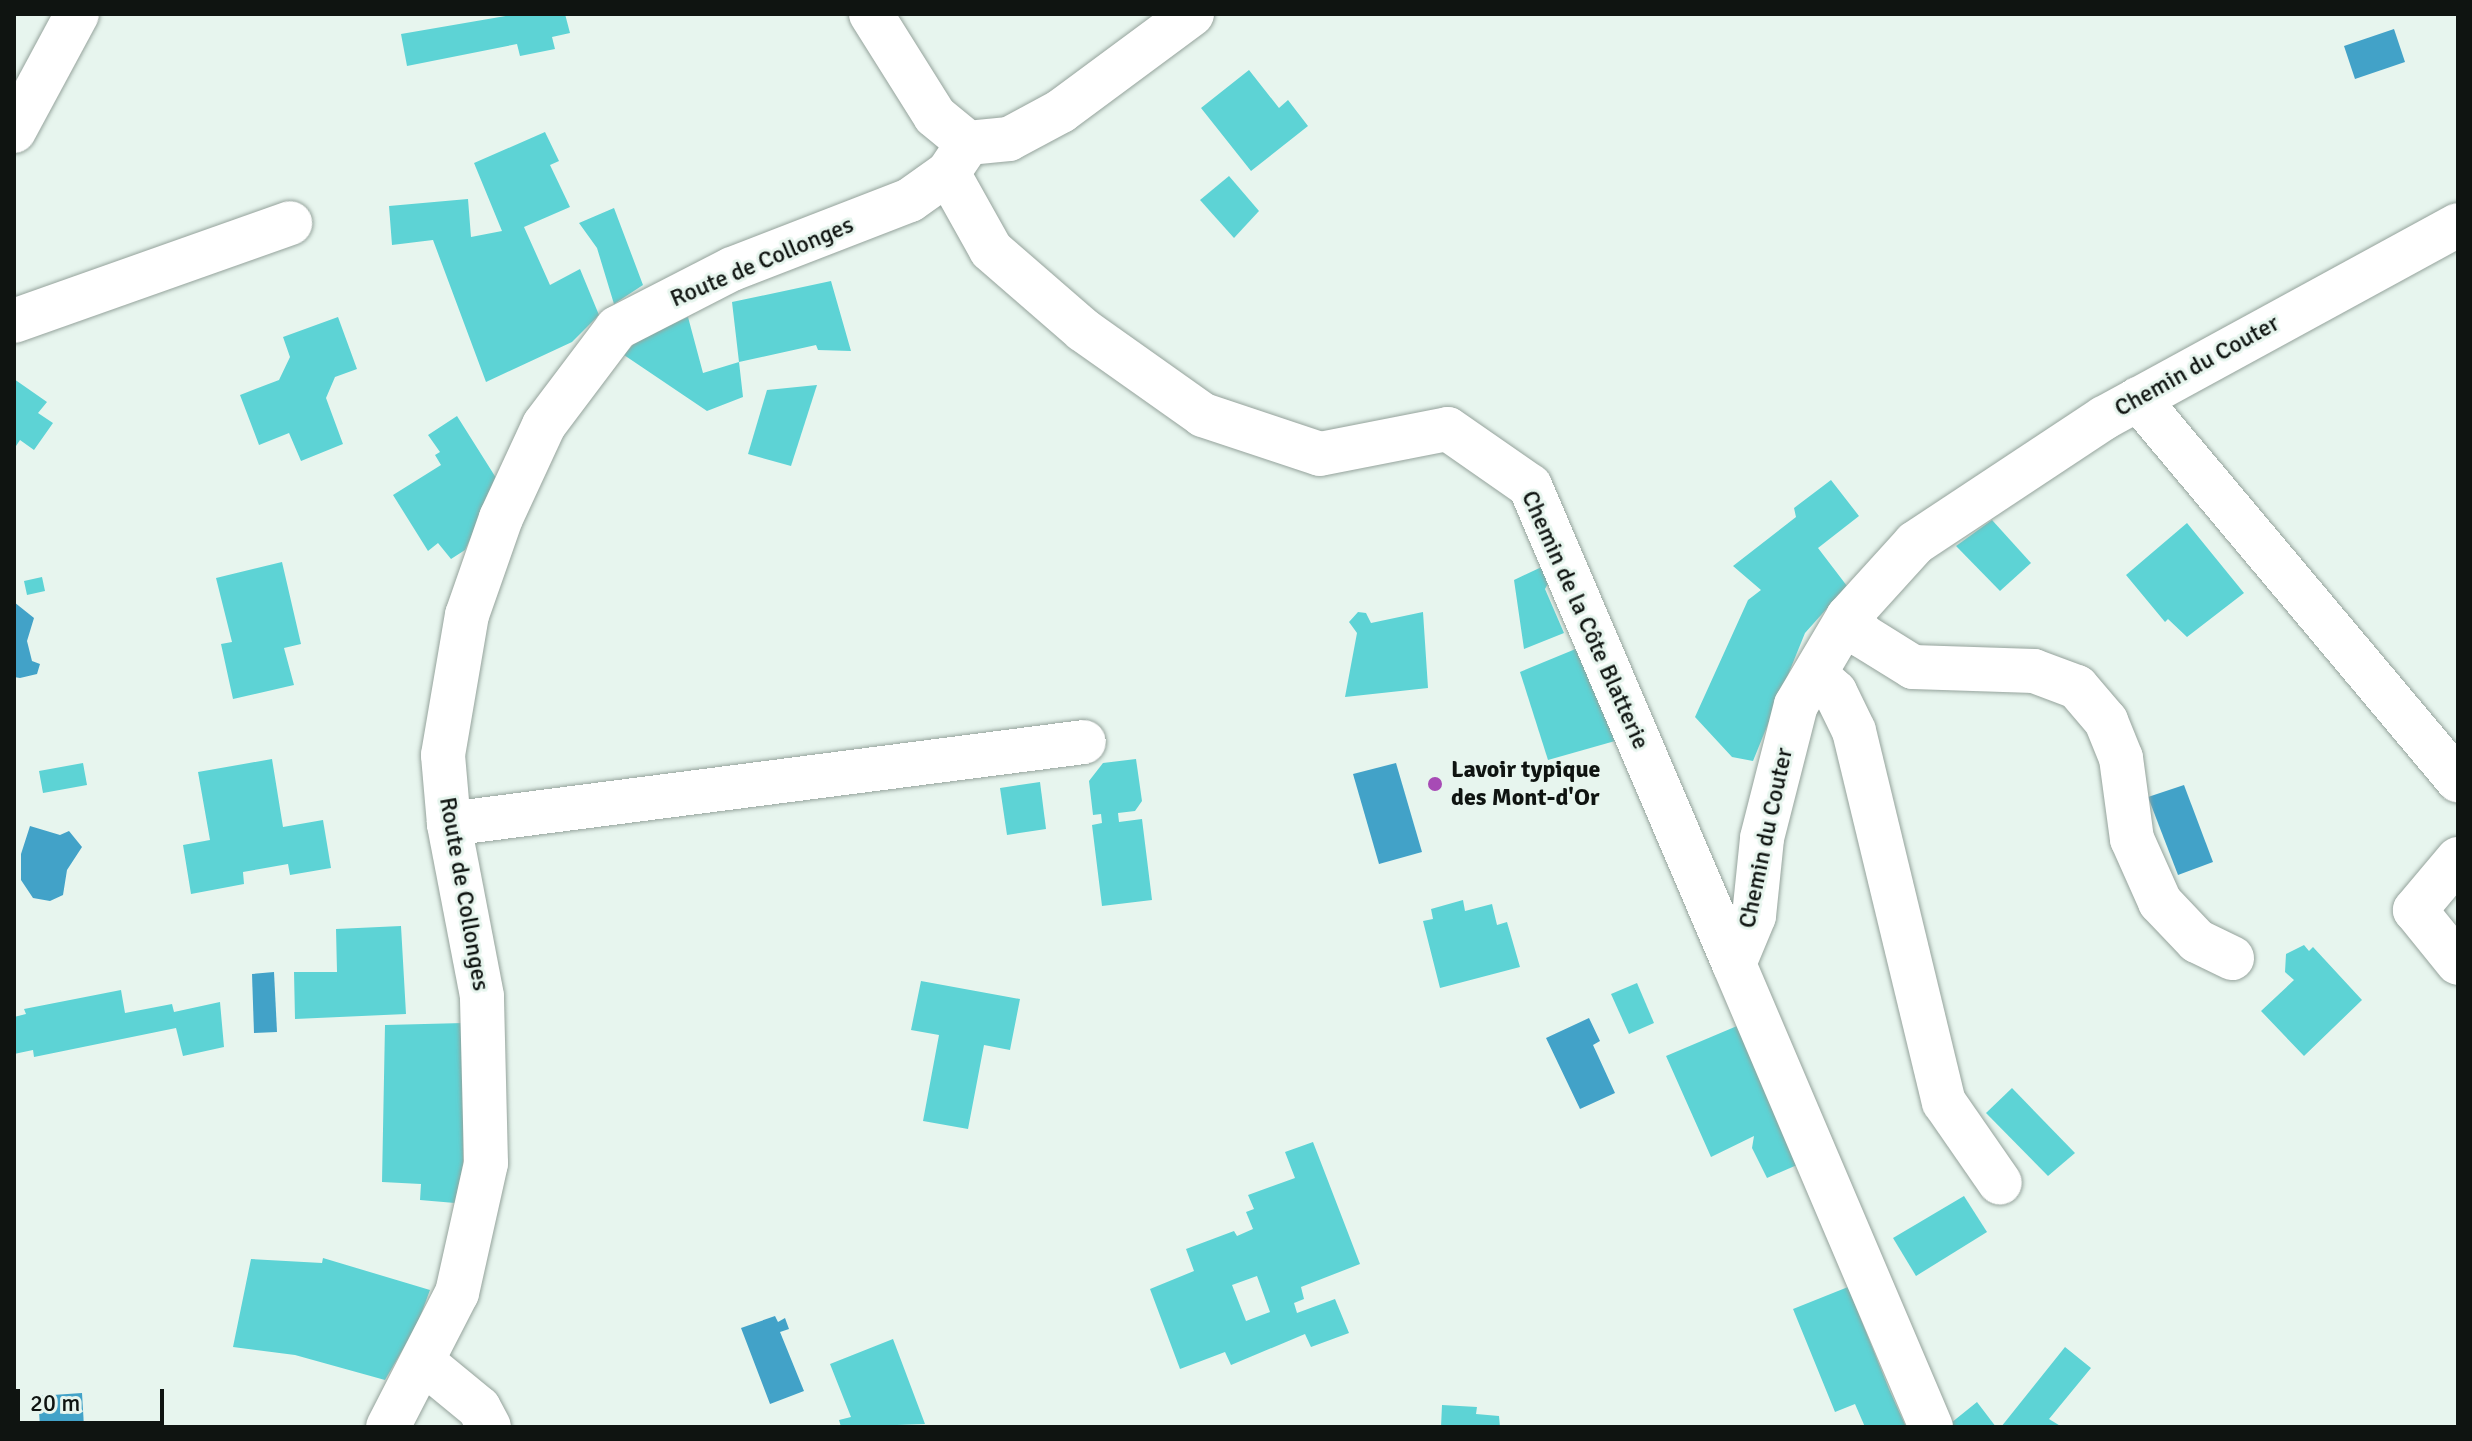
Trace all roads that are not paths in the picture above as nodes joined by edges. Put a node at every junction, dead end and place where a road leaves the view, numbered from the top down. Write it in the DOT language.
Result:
graph roads {
  1 [pos="77,14"];
  2 [pos="871,14"];
  3 [pos="1192,14"];
  4 [pos="14,131"];
  5 [pos="958,158"];
  6 [pos="290,223"];
  7 [pos="2458,225"];
  8 [pos="14,321"];
  9 [pos="2138,399"];
  10 [pos="1848,617"];
  11 [pos="1815,674"];
  12 [pos="1084,742"];
  13 [pos="2458,780"];
  14 [pos="449,824"];
  15 [pos="2458,859"];
  16 [pos="2232,958"];
  17 [pos="2458,963"];
  18 [pos="1734,964"];
  19 [pos="2000,1183"];
  20 [pos="423,1362"];
  21 [pos="388,1427"];
  22 [pos="489,1427"];
  23 [pos="1931,1427"];
  1 -- 4 [label="street"];
  2 -- 5 [label="street"];
  3 -- 5 [label="street, Route de Collonges"];
  5 -- 14 [label="street, Route de Collonges"];
  5 -- 18 [label="street, Chemin de la Côte Blatterie"];
  6 -- 8 [label="street"];
  7 -- 9 [label="street, Chemin du Couter"];
  9 -- 10 [label="street, Chemin du Couter"];
  9 -- 13 [label="street"];
  10 -- 11 [label="street, Chemin du Couter"];
  10 -- 16 [label="street"];
  11 -- 18 [label="street, Chemin du Couter"];
  11 -- 19 [label="street"];
  12 -- 14 [label="street"];
  14 -- 20 [label="street, Route de Collonges"];
  15 -- 17 [label="street"];
  18 -- 23 [label="street"];
  20 -- 21 [label="street, Route de Collonges"];
  20 -- 22 [label="street"];
}
